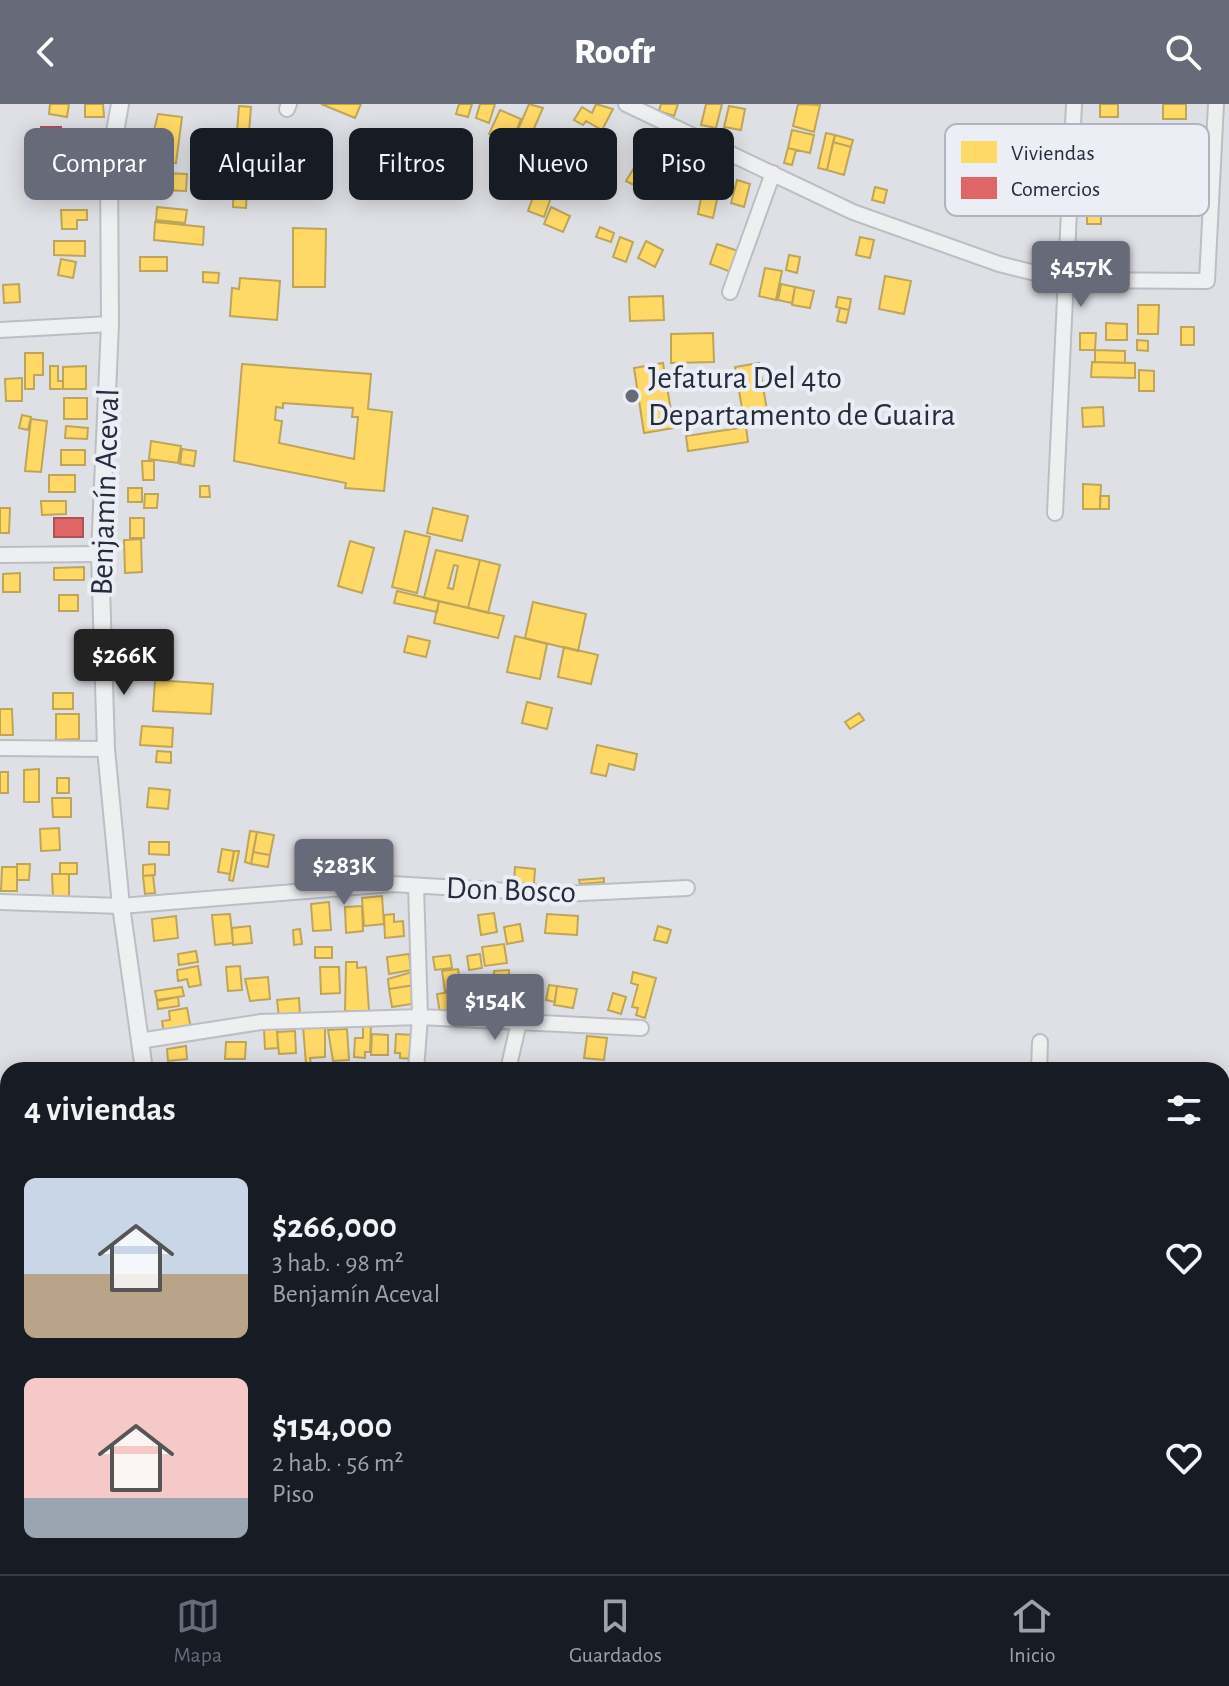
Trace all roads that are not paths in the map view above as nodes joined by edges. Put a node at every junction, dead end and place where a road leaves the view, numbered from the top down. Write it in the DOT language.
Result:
graph roads {
  1 [pos="120,104"];
  2 [pos="1074,104"];
  3 [pos="1216,104"];
  4 [pos="633,105"];
  5 [pos="1073,124"];
  6 [pos="773,173"];
  7 [pos="1068,216"];
  8 [pos="1064,280"];
  9 [pos="730,292"];
  10 [pos="110,324"];
  11 [pos="0,330"];
  12 [pos="1055,513"];
  13 [pos="100,554"];
  14 [pos="0,555"];
  15 [pos="0,748"];
  16 [pos="106,749"];
  17 [pos="416,886"];
  18 [pos="687,888"];
  19 [pos="0,902"];
  20 [pos="121,906"];
  21 [pos="420,1017"];
  22 [pos="519,1022"];
  23 [pos="641,1028"];
  24 [pos="139,1041"];
  25 [pos="1040,1042"];
  26 [pos="143,1062"];
  27 [pos="417,1062"];
  28 [pos="510,1062"];
  29 [pos="1039,1062"];
  1 -- 10 [label="street, Benjamín Aceval"];
  2 -- 5 [label="street"];
  3 -- 8 [label="street"];
  4 -- 6 [label="street"];
  6 -- 8 [label="street"];
  6 -- 9 [label="street"];
  7 -- 8 [label="street"];
  8 -- 12 [label="street"];
  10 -- 11 [label="street"];
  10 -- 13 [label="street, Benjamín Aceval"];
  13 -- 14 [label="street"];
  13 -- 16 [label="street, Benjamín Aceval"];
  15 -- 16 [label="street"];
  16 -- 20 [label="street, Benjamín Aceval"];
  17 -- 18 [label="street, Don Bosco"];
  17 -- 20 [label="street, Don Bosco"];
  17 -- 21 [label="street"];
  19 -- 20 [label="street, Don Bosco"];
  20 -- 24 [label="street, Benjamín Aceval"];
  21 -- 22 [label="street"];
  21 -- 24 [label="street"];
  21 -- 27 [label="street"];
  22 -- 23 [label="street"];
  22 -- 28 [label="street"];
  24 -- 26 [label="street, Benjamín Aceval"];
  25 -- 29 [label="street"];
}
